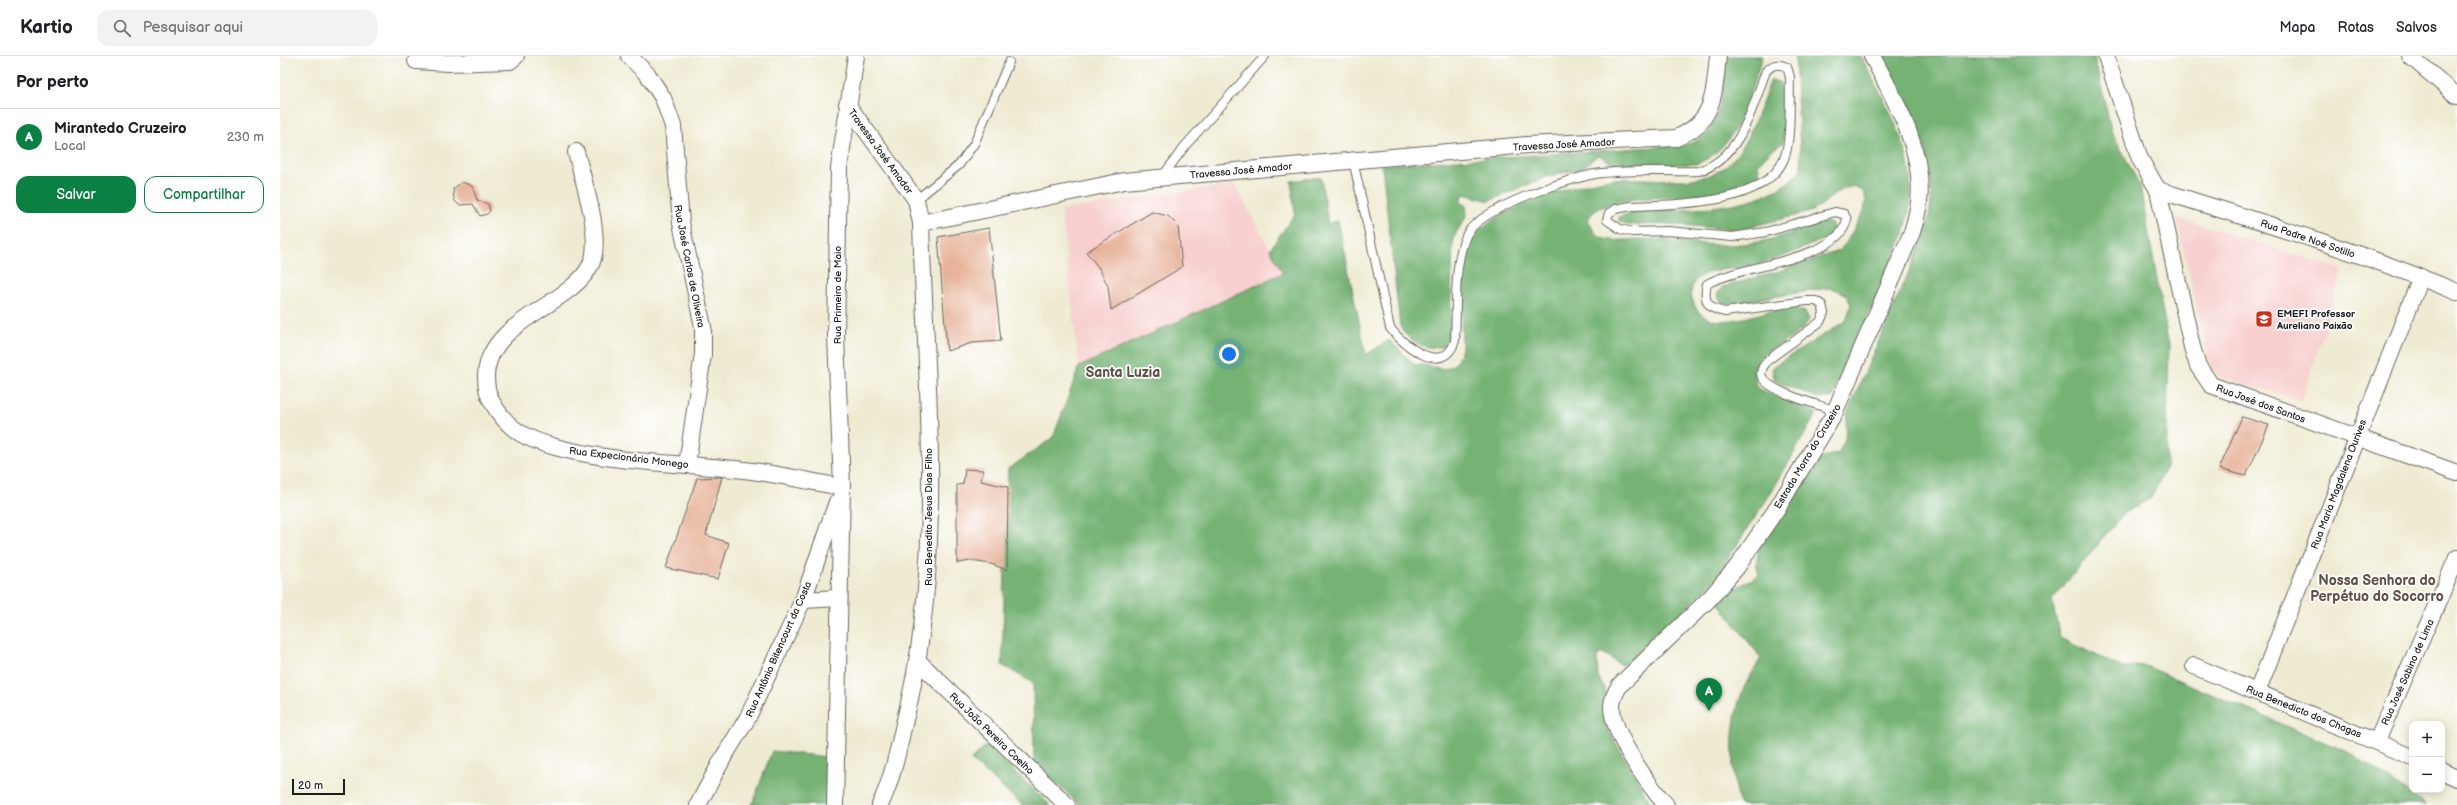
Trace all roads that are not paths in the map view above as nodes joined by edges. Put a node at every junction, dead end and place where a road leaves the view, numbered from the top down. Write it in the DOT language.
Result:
graph roads {
  1 [pos="629,56"];
  2 [pos="856,56"];
  3 [pos="1265,56"];
  4 [pos="1718,56"];
  5 [pos="1872,56"];
  6 [pos="2106,56"];
  7 [pos="2410,56"];
  8 [pos="512,58"];
  9 [pos="416,61"];
  10 [pos="1009,62"];
  11 [pos="2457,96"];
  12 [pos="848,104"];
  13 [pos="576,152"];
  14 [pos="1353,160"];
  15 [pos="1162,178"];
  16 [pos="2158,190"];
  17 [pos="916,200"];
  18 [pos="921,223"];
  19 [pos="2420,277"];
  20 [pos="2457,292"];
  21 [pos="1836,411"];
  22 [pos="2356,437"];
  23 [pos="687,465"];
  24 [pos="2457,473"];
  25 [pos="842,487"];
  26 [pos="2457,558"];
  27 [pos="839,598"];
  28 [pos="802,600"];
  29 [pos="918,661"];
  30 [pos="2194,666"];
  31 [pos="2257,692"];
  32 [pos="2377,741"];
  33 [pos="2409,756"];
  34 [pos="2445,772"];
  35 [pos="2457,778"];
  36 [pos="698,805"];
  37 [pos="835,805"];
  38 [pos="880,805"];
  39 [pos="1067,805"];
  40 [pos="1666,805"];
  1 -- 23 [label="street, Rua José Carlos de Oliveira"];
  2 -- 12 [label="street, Rua Primeiro de Maio"];
  3 -- 15 [label="lane"];
  4 -- 14 [label="street, Travessa José Amador"];
  5 -- 21 [label="street, Estrada Morro do Cruzeiro"];
  6 -- 16 [label="street, Rua José dos Santos"];
  7 -- 11 [label="street"];
  8 -- 9 [label="street"];
  10 -- 17 [label="lane"];
  12 -- 17 [label="street, Travessa José Amador"];
  12 -- 25 [label="street, Rua Primeiro de Maio"];
  13 -- 23 [label="street, Rua Expecionário Monego"];
  14 -- 15 [label="street, Travessa José Amador"];
  14 -- 21 [label="lane"];
  15 -- 18 [label="street, Travessa José Amador"];
  16 -- 19 [label="street, Rua Padre Noé Sotillo"];
  16 -- 22 [label="street, Rua José dos Santos"];
  17 -- 18 [label="street, Travessa José Amador"];
  18 -- 29 [label="street, Rua Benedito Jesus Dias Filho"];
  19 -- 20 [label="street, Rua Padre Noé Sotillo"];
  19 -- 22 [label="street, Rua Maria Magdalena Ourives"];
  21 -- 40 [label="street, Estrada Morro do Cruzeiro"];
  22 -- 24 [label="street, Rua José dos Santos"];
  22 -- 31 [label="street, Rua Maria Magdalena Ourives"];
  23 -- 25 [label="street, Rua Expecionário Monego"];
  25 -- 27 [label="street"];
  25 -- 28 [label="street, Rua Antônio Bitencourt da Costa"];
  26 -- 32 [label="street, Rua José Sabino de Lima"];
  27 -- 28 [label="street"];
  27 -- 37 [label="street"];
  28 -- 36 [label="street, Rua Antônio Bitencourt da Costa"];
  29 -- 38 [label="street, Rua Benedito Jesus Dias Filho"];
  29 -- 39 [label="street, Rua João Pereira Coelho"];
  30 -- 31 [label="street, Rua Benedicto dos Chagas"];
  31 -- 32 [label="street, Rua Benedicto dos Chagas"];
  32 -- 33 [label="street, Rua Benedicto dos Chagas"];
  34 -- 35 [label="street"];
}
